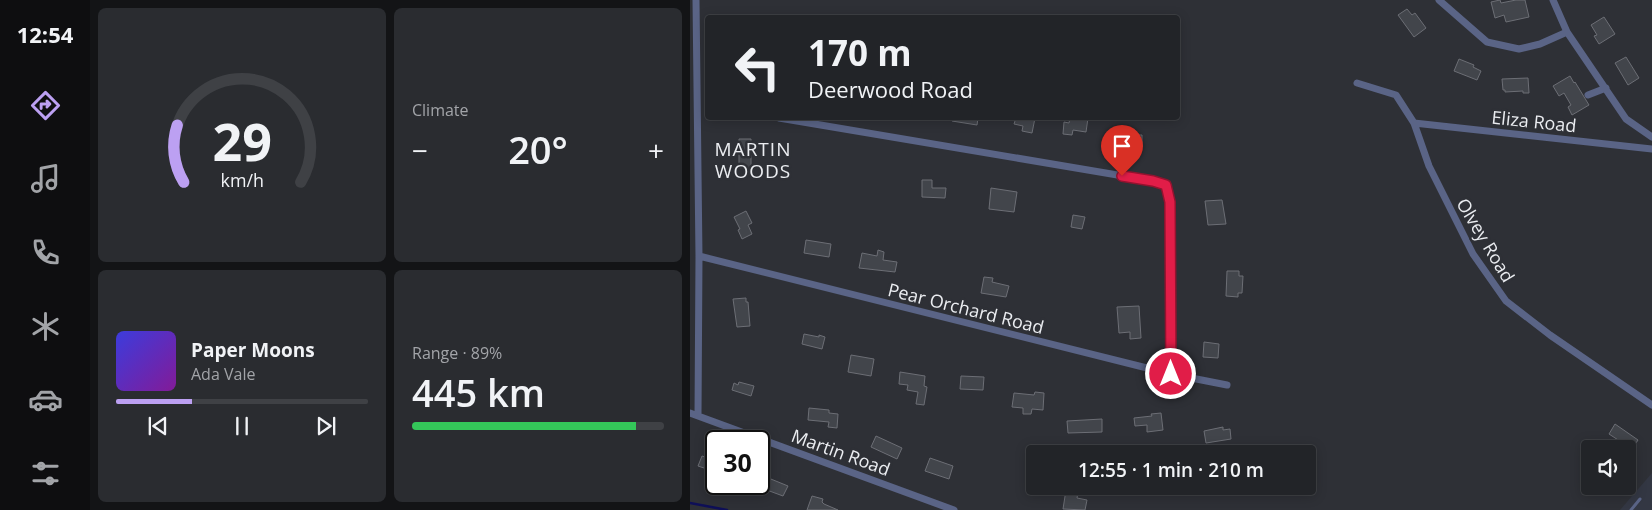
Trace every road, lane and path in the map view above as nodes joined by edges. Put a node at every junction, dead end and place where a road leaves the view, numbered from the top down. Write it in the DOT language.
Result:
graph roads {
  1 [pos="696,0"];
  2 [pos="1439,0"];
  3 [pos="1553,0"];
  4 [pos="1567,32"];
  5 [pos="693,42"];
  6 [pos="1357,83"];
  7 [pos="1606,88"];
  8 [pos="1588,95"];
  9 [pos="698,104"];
  10 [pos="705,105"];
  11 [pos="791,120"];
  12 [pos="1414,123"];
  13 [pos="1652,137"];
  14 [pos="1652,149"];
  15 [pos="699,256"];
  16 [pos="1171,374"];
  17 [pos="1227,385"];
  18 [pos="1652,405"];
  19 [pos="690,413"];
  20 [pos="698,416"];
  21 [pos="1640,499"];
  22 [pos="954,510"];
  23 [pos="1631,510"];
  1 -- 5 [label="street"];
  2 -- 4 [label="street"];
  3 -- 4 [label="street"];
  4 -- 7 [label="street"];
  5 -- 9 [label="street"];
  6 -- 12 [label="street, Olvey Road"];
  7 -- 8 [label="street"];
  7 -- 13 [label="street"];
  9 -- 10 [label="street"];
  9 -- 15 [label="street"];
  11 -- 16 [label="street"];
  12 -- 14 [label="street, Eliza Road"];
  12 -- 18 [label="street, Olvey Road"];
  15 -- 16 [label="street, Pear Orchard Road"];
  15 -- 20 [label="street"];
  16 -- 17 [label="street, Pear Orchard Road"];
  19 -- 20 [label="street, Martin Road"];
  20 -- 22 [label="street, Martin Road"];
  21 -- 23 [label="lane"];
}
